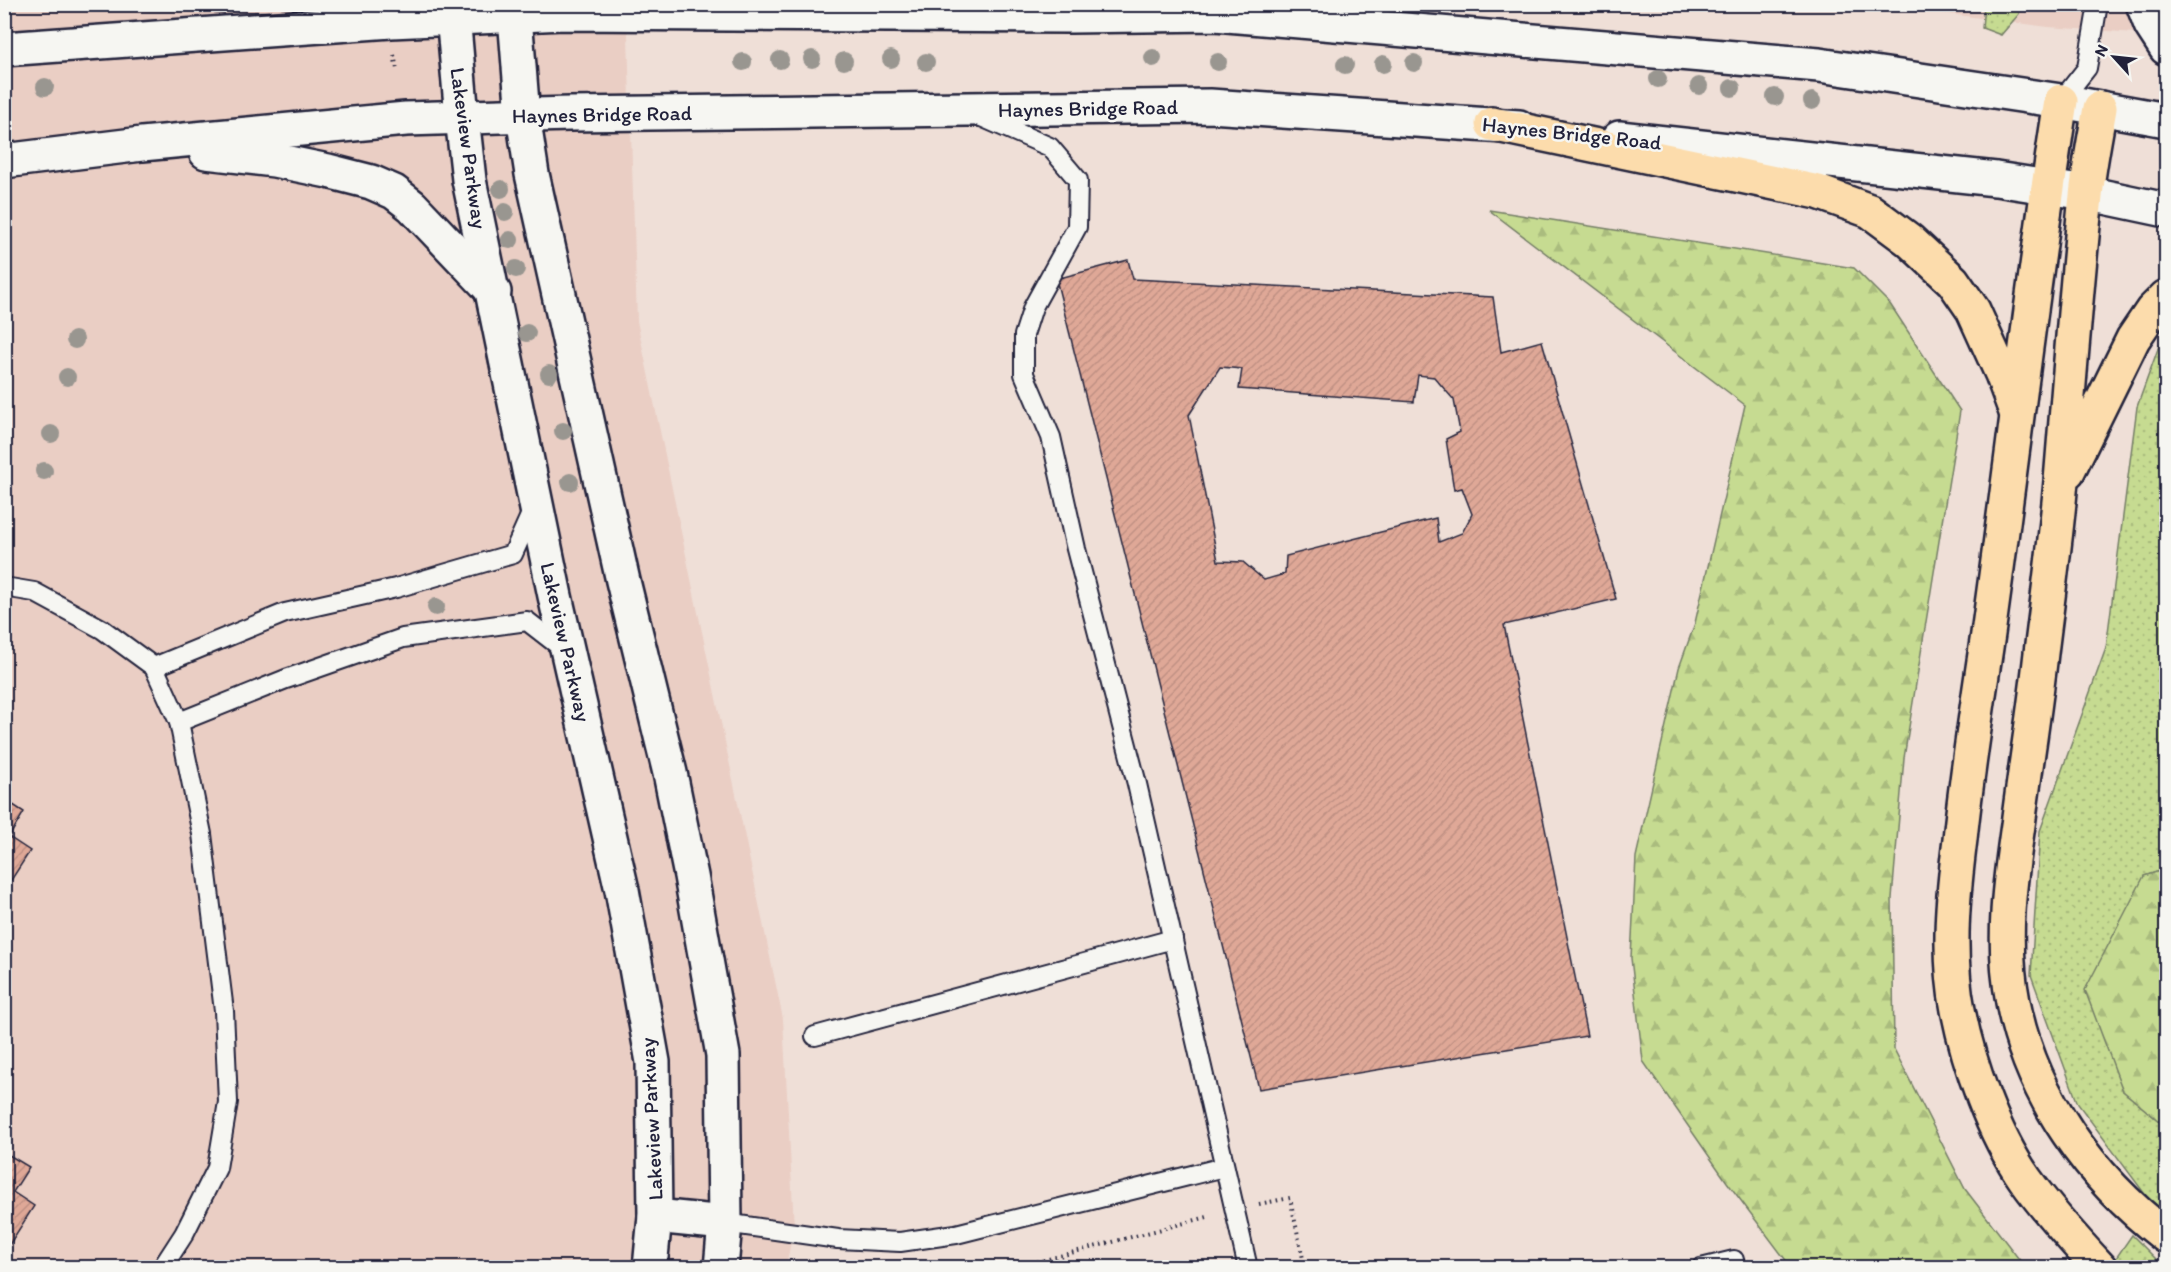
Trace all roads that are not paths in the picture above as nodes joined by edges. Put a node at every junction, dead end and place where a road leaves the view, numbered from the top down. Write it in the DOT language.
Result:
graph roads {
  1 [pos="2098,4"];
  2 [pos="2143,4"];
  3 [pos="658,9"];
  4 [pos="514,10"];
  5 [pos="453,11"];
  6 [pos="2166,48"];
  7 [pos="4,49"];
  8 [pos="2087,68"];
  9 [pos="2061,101"];
  10 [pos="2100,108"];
  11 [pos="965,110"];
  12 [pos="523,116"];
  13 [pos="462,117"];
  14 [pos="2166,120"];
  15 [pos="1492,124"];
  16 [pos="142,144"];
  17 [pos="4,162"];
  18 [pos="2048,186"];
  19 [pos="2086,193"];
  20 [pos="2166,210"];
  21 [pos="494,292"];
  22 [pos="2166,297"];
  23 [pos="2017,416"];
  24 [pos="2061,486"];
  25 [pos="536,502"];
  26 [pos="4,586"];
  27 [pos="568,652"];
  28 [pos="154,667"];
  29 [pos="179,722"];
  30 [pos="1173,939"];
  31 [pos="815,1036"];
  32 [pos="1224,1167"];
  33 [pos="655,1216"];
  34 [pos="725,1223"];
  35 [pos="2166,1236"];
  36 [pos="1734,1260"];
  37 [pos="162,1268"];
  38 [pos="650,1268"];
  39 [pos="721,1268"];
  40 [pos="1248,1268"];
  41 [pos="1701,1268"];
  42 [pos="2100,1268"];
  1 -- 8 [label="lane"];
  2 -- 6 [label="main road"];
  3 -- 4 [label="main road"];
  3 -- 9 [label="main road"];
  4 -- 5 [label="main road"];
  4 -- 12 [label="main road"];
  5 -- 7 [label="main road"];
  5 -- 13 [label="main road, Lakeview Parkway"];
  8 -- 9 [label="lane"];
  8 -- 10 [label="lane"];
  9 -- 10 [label="main road"];
  9 -- 18 [label="highway"];
  10 -- 14 [label="main road"];
  10 -- 19 [label="highway"];
  11 -- 12 [label="main road, Haynes Bridge Road"];
  11 -- 15 [label="main road, Haynes Bridge Road"];
  11 -- 30 [label="lane"];
  12 -- 13 [label="main road, Haynes Bridge Road"];
  12 -- 34 [label="main road"];
  13 -- 16 [label="main road, Haynes Bridge Road"];
  13 -- 21 [label="main road, Lakeview Parkway"];
  15 -- 18 [label="main road, Haynes Bridge Road"];
  15 -- 23 [label="highway"];
  16 -- 17 [label="main road, Haynes Bridge Road"];
  16 -- 21 [label="main road"];
  18 -- 19 [label="main road, Haynes Bridge Road"];
  18 -- 23 [label="highway"];
  19 -- 20 [label="main road, Haynes Bridge Road"];
  19 -- 24 [label="highway"];
  21 -- 25 [label="main road, Lakeview Parkway"];
  22 -- 24 [label="highway"];
  23 -- 42 [label="highway"];
  24 -- 35 [label="highway"];
  25 -- 27 [label="main road, Lakeview Parkway"];
  25 -- 28 [label="lane"];
  26 -- 28 [label="lane"];
  27 -- 29 [label="lane"];
  27 -- 33 [label="main road, Lakeview Parkway"];
  28 -- 29 [label="lane"];
  29 -- 37 [label="lane"];
  30 -- 31 [label="lane"];
  30 -- 32 [label="lane"];
  32 -- 34 [label="lane"];
  32 -- 40 [label="lane"];
  33 -- 34 [label="main road"];
  33 -- 38 [label="main road, Lakeview Parkway"];
  34 -- 39 [label="main road"];
  36 -- 41 [label="lane"];
}
